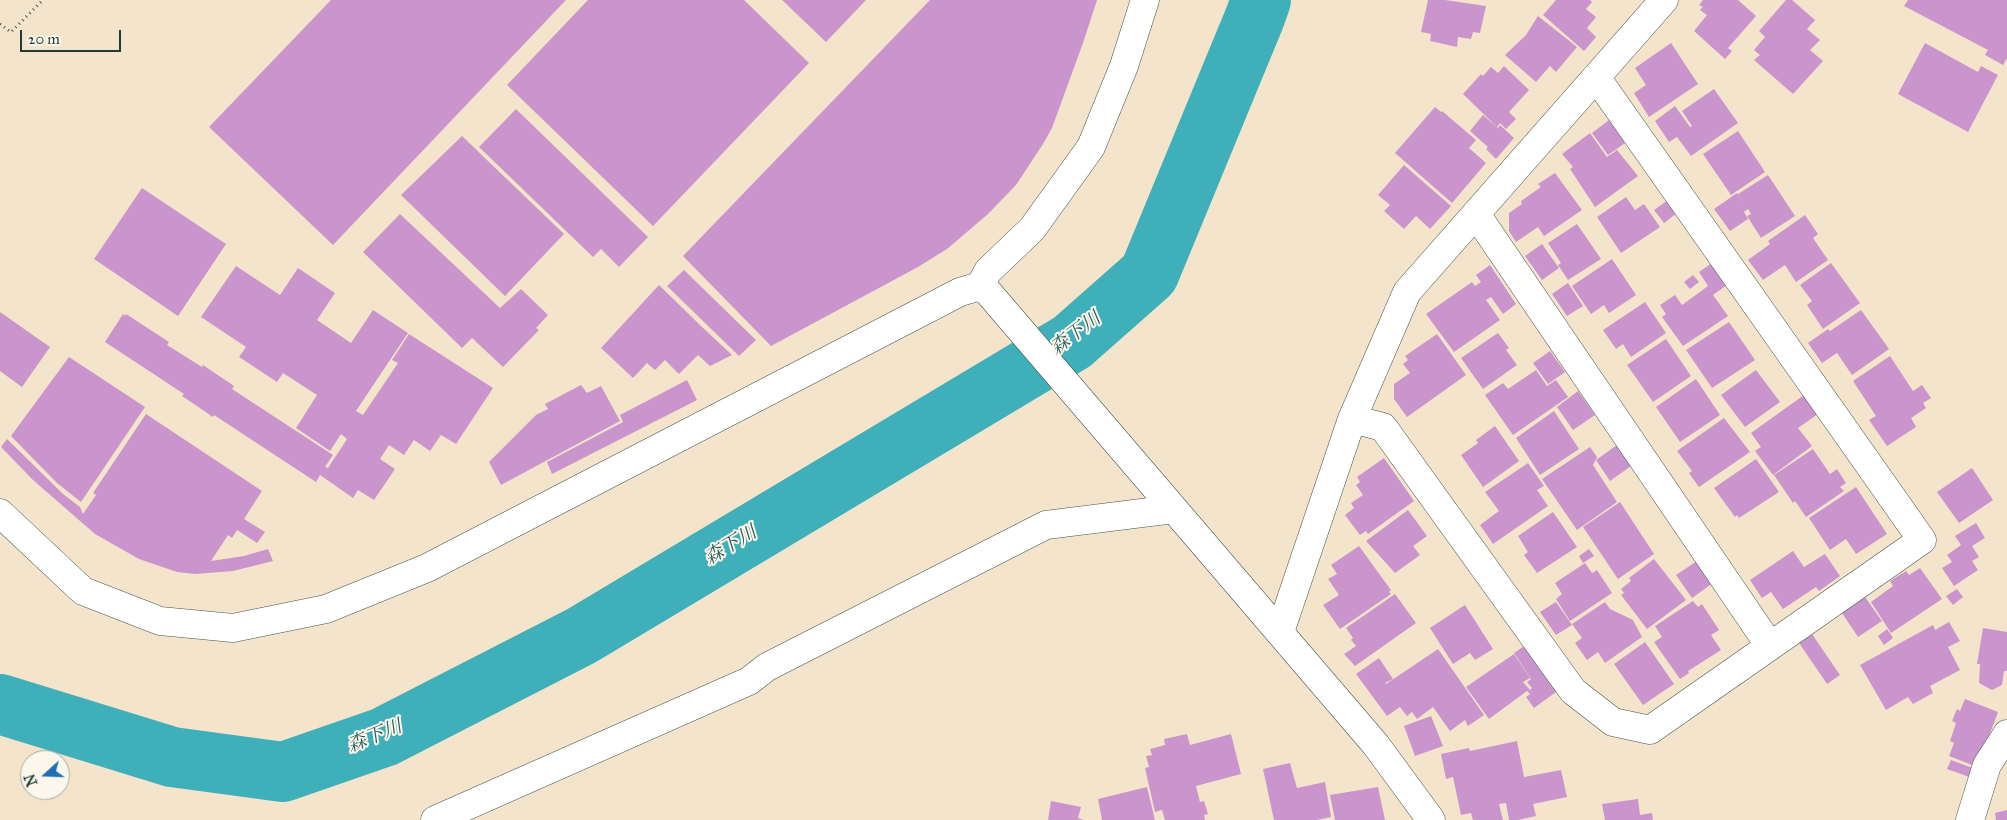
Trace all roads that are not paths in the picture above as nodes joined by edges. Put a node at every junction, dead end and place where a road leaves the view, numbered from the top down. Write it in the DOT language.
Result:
graph roads {
  1 [pos="1145,0"];
  2 [pos="1664,0"];
  3 [pos="1596,77"];
  4 [pos="1476,214"];
  5 [pos="984,289"];
  6 [pos="1352,419"];
  7 [pos="1174,509"];
  8 [pos="0,513"];
  9 [pos="1280,632"];
  10 [pos="1770,646"];
  11 [pos="2007,734"];
  12 [pos="436,820"];
  13 [pos="1431,820"];
  14 [pos="1970,820"];
  1 -- 5 [label="street"];
  2 -- 3 [label="street"];
  3 -- 4 [label="street"];
  3 -- 10 [label="street"];
  4 -- 6 [label="street"];
  4 -- 10 [label="street"];
  5 -- 7 [label="street"];
  5 -- 8 [label="street"];
  6 -- 9 [label="street"];
  6 -- 10 [label="street"];
  7 -- 9 [label="street"];
  7 -- 12 [label="street"];
  9 -- 13 [label="street"];
  11 -- 14 [label="street"];
}
